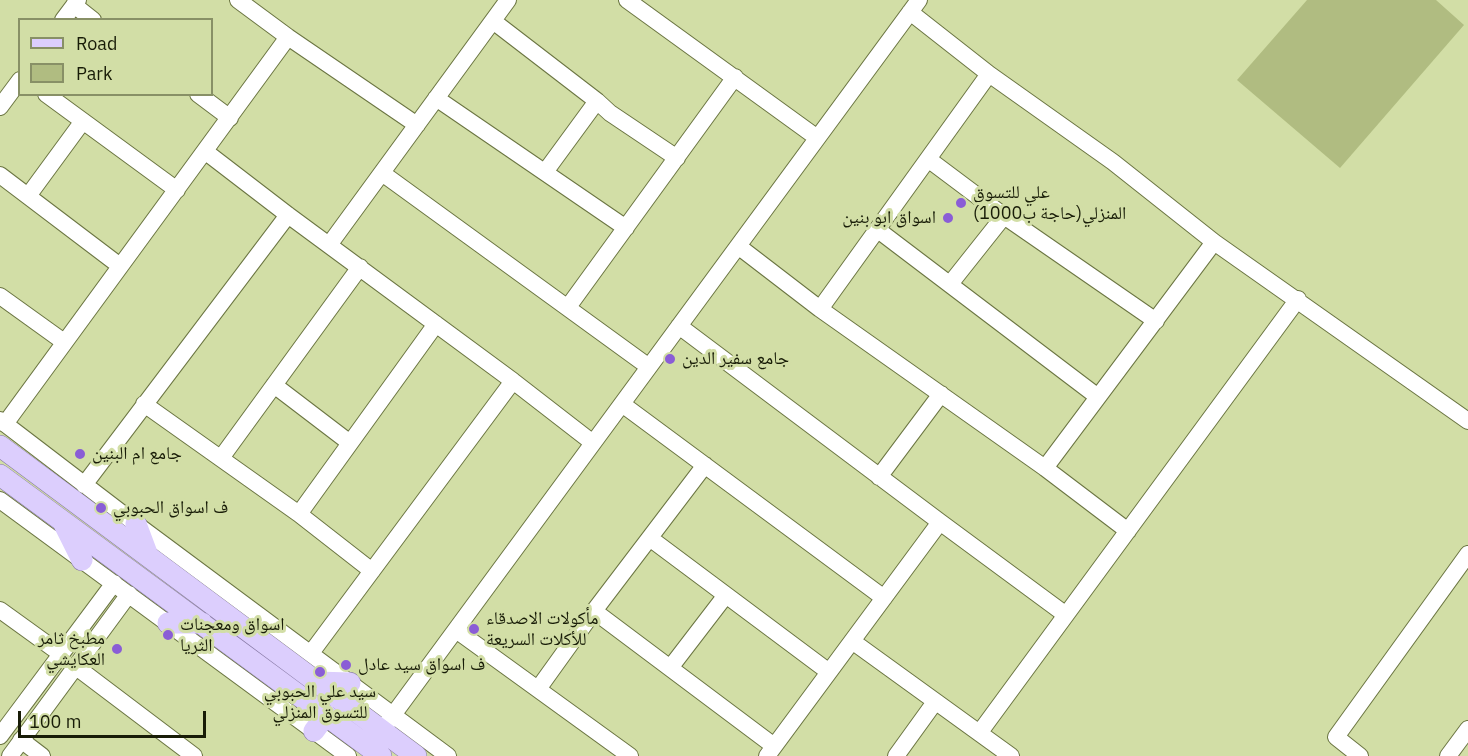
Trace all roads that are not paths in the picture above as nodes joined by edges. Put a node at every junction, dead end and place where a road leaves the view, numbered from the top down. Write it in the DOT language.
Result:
graph roads {
  1 [pos="238,0"];
  2 [pos="508,0"];
  3 [pos="627,0"];
  4 [pos="76,3"];
  5 [pos="914,6"];
  6 [pos="65,18"];
  7 [pos="91,18"];
  8 [pos="493,21"];
  9 [pos="288,37"];
  10 [pos="988,74"];
  11 [pos="735,77"];
  12 [pos="18,83"];
  13 [pos="49,96"];
  14 [pos="201,96"];
  15 [pos="436,98"];
  16 [pos="597,101"];
  17 [pos="0,107"];
  18 [pos="230,118"];
  19 [pos="82,121"];
  20 [pos="417,125"];
  21 [pos="816,137"];
  22 [pos="206,152"];
  23 [pos="677,158"];
  24 [pos="928,159"];
  25 [pos="545,172"];
  26 [pos="382,173"];
  27 [pos="0,175"];
  28 [pos="177,190"];
  29 [pos="28,196"];
  30 [pos="288,215"];
  31 [pos="1004,216"];
  32 [pos="626,228"];
  33 [pos="878,230"];
  34 [pos="1214,242"];
  35 [pos="329,245"];
  36 [pos="738,246"];
  37 [pos="120,266"];
  38 [pos="360,267"];
  39 [pos="950,284"];
  40 [pos="0,296"];
  41 [pos="1298,299"];
  42 [pos="568,308"];
  43 [pos="820,309"];
  44 [pos="1156,321"];
  45 [pos="436,324"];
  46 [pos="679,326"];
  47 [pos="64,342"];
  48 [pos="649,367"];
  49 [pos="513,381"];
  50 [pos="274,386"];
  51 [pos="941,394"];
  52 [pos="1098,397"];
  53 [pos="144,404"];
  54 [pos="622,404"];
  55 [pos="1468,421"];
  56 [pos="2,422"];
  57 [pos="350,442"];
  58 [pos="593,443"];
  59 [pos="0,446"];
  60 [pos="221,458"];
  61 [pos="705,465"];
  62 [pos="1045,468"];
  63 [pos="0,475"];
  64 [pos="879,477"];
  65 [pos="84,485"];
  66 [pos="0,500"];
  67 [pos="299,514"];
  68 [pos="63,521"];
  69 [pos="939,522"];
  70 [pos="136,524"];
  71 [pos="1128,531"];
  72 [pos="651,538"];
  73 [pos="1468,554"];
  74 [pos="148,557"];
  75 [pos="82,560"];
  76 [pos="372,571"];
  77 [pos="114,583"];
  78 [pos="129,594"];
  79 [pos="726,595"];
  80 [pos="884,598"];
  81 [pos="0,610"];
  82 [pos="594,611"];
  83 [pos="1066,615"];
  84 [pos="168,623"];
  85 [pos="202,623"];
  86 [pos="456,630"];
  87 [pos="852,641"];
  88 [pos="311,653"];
  89 [pos="61,654"];
  90 [pos="75,666"];
  91 [pos="670,668"];
  92 [pos="829,672"];
  93 [pos="316,682"];
  94 [pos="350,683"];
  95 [pos="538,689"];
  96 [pos="935,702"];
  97 [pos="320,723"];
  98 [pos="387,723"];
  99 [pos="1468,729"];
  100 [pos="980,732"];
  101 [pos="0,736"];
  102 [pos="21,740"];
  103 [pos="770,751"];
  104 [pos="374,754"];
  105 [pos="10,756"];
  106 [pos="42,756"];
  107 [pos="194,756"];
  108 [pos="348,756"];
  109 [pos="416,756"];
  110 [pos="448,756"];
  111 [pos="630,756"];
  112 [pos="896,756"];
  113 [pos="1011,756"];
  114 [pos="1360,756"];
  115 [pos="1448,756"];
  1 -- 9 [label="street"];
  2 -- 8 [label="street"];
  3 -- 11 [label="street"];
  4 -- 6 [label="street"];
  4 -- 7 [label="street"];
  5 -- 10 [label="street"];
  5 -- 21 [label="street"];
  8 -- 15 [label="street"];
  8 -- 16 [label="street"];
  9 -- 18 [label="street"];
  9 -- 20 [label="street"];
  10 -- 24 [label="street"];
  10 -- 34 [label="street"];
  11 -- 21 [label="street"];
  11 -- 23 [label="street"];
  12 -- 17 [label="street"];
  13 -- 19 [label="street"];
  14 -- 18 [label="street"];
  15 -- 20 [label="street"];
  15 -- 25 [label="street"];
  16 -- 23 [label="street"];
  16 -- 25 [label="street"];
  18 -- 22 [label="street"];
  19 -- 28 [label="street"];
  19 -- 29 [label="street"];
  20 -- 26 [label="street"];
  21 -- 36 [label="street"];
  22 -- 28 [label="street"];
  22 -- 30 [label="street"];
  23 -- 32 [label="street"];
  24 -- 31 [label="street"];
  24 -- 33 [label="street"];
  25 -- 32 [label="street"];
  26 -- 35 [label="street"];
  26 -- 42 [label="street"];
  27 -- 29 [label="street"];
  28 -- 37 [label="street"];
  29 -- 37 [label="street"];
  30 -- 35 [label="street"];
  30 -- 53 [label="street"];
  31 -- 39 [label="street"];
  31 -- 44 [label="street"];
  32 -- 42 [label="street"];
  33 -- 39 [label="street"];
  33 -- 43 [label="street"];
  34 -- 41 [label="street"];
  34 -- 44 [label="street"];
  35 -- 38 [label="street"];
  36 -- 43 [label="street"];
  36 -- 46 [label="street"];
  37 -- 47 [label="street"];
  38 -- 45 [label="street"];
  38 -- 50 [label="street"];
  39 -- 52 [label="street"];
  40 -- 47 [label="street"];
  41 -- 55 [label="street"];
  41 -- 71 [label="street"];
  42 -- 48 [label="street"];
  43 -- 51 [label="street"];
  44 -- 52 [label="street"];
  45 -- 49 [label="street"];
  45 -- 57 [label="street"];
  46 -- 48 [label="street"];
  46 -- 64 [label="street"];
  47 -- 56 [label="street"];
  48 -- 54 [label="street"];
  49 -- 58 [label="street"];
  49 -- 76 [label="street"];
  50 -- 57 [label="street"];
  50 -- 60 [label="street"];
  51 -- 62 [label="street"];
  51 -- 64 [label="street"];
  52 -- 62 [label="street"];
  53 -- 60 [label="street"];
  53 -- 65 [label="street"];
  54 -- 58 [label="street"];
  54 -- 61 [label="street"];
  56 -- 65 [label="street"];
  57 -- 67 [label="street"];
  58 -- 86 [label="street"];
  59 -- 74 [label="main road"];
  60 -- 67 [label="street"];
  61 -- 72 [label="street"];
  61 -- 80 [label="street"];
  62 -- 71 [label="street"];
  63 -- 68 [label="main road"];
  64 -- 69 [label="street"];
  65 -- 70 [label="street"];
  66 -- 75 [label="street"];
  67 -- 76 [label="street"];
  68 -- 75 [label="main road"];
  68 -- 85 [label="main road"];
  69 -- 80 [label="street"];
  69 -- 83 [label="street"];
  70 -- 74 [label="main road"];
  70 -- 88 [label="street"];
  71 -- 83 [label="street"];
  72 -- 79 [label="street"];
  72 -- 82 [label="street"];
  73 -- 114 [label="street"];
  74 -- 93 [label="main road"];
  75 -- 77 [label="street"];
  76 -- 88 [label="street"];
  77 -- 78 [label="street"];
  77 -- 89 [label="street"];
  78 -- 84 [label="street"];
  78 -- 90 [label="street"];
  79 -- 91 [label="street"];
  79 -- 92 [label="street"];
  80 -- 87 [label="street"];
  81 -- 89 [label="street"];
  82 -- 91 [label="street"];
  82 -- 95 [label="street"];
  83 -- 100 [label="street"];
  84 -- 85 [label="main road"];
  84 -- 97 [label="street"];
  85 -- 97 [label="main road"];
  86 -- 95 [label="street"];
  86 -- 98 [label="street"];
  87 -- 92 [label="street"];
  87 -- 96 [label="street"];
  88 -- 94 [label="street"];
  89 -- 101 [label="street"];
  90 -- 102 [label="street"];
  90 -- 107 [label="street"];
  91 -- 103 [label="street"];
  92 -- 103 [label="street"];
  93 -- 94 [label="main road"];
  93 -- 98 [label="main road"];
  94 -- 98 [label="street"];
  95 -- 111 [label="street"];
  96 -- 100 [label="street"];
  96 -- 112 [label="street"];
  97 -- 104 [label="main road"];
  97 -- 108 [label="street"];
  98 -- 109 [label="main road"];
  98 -- 110 [label="street"];
  99 -- 115 [label="street"];
  100 -- 113 [label="street"];
  102 -- 105 [label="street"];
  102 -- 106 [label="street"];
}
